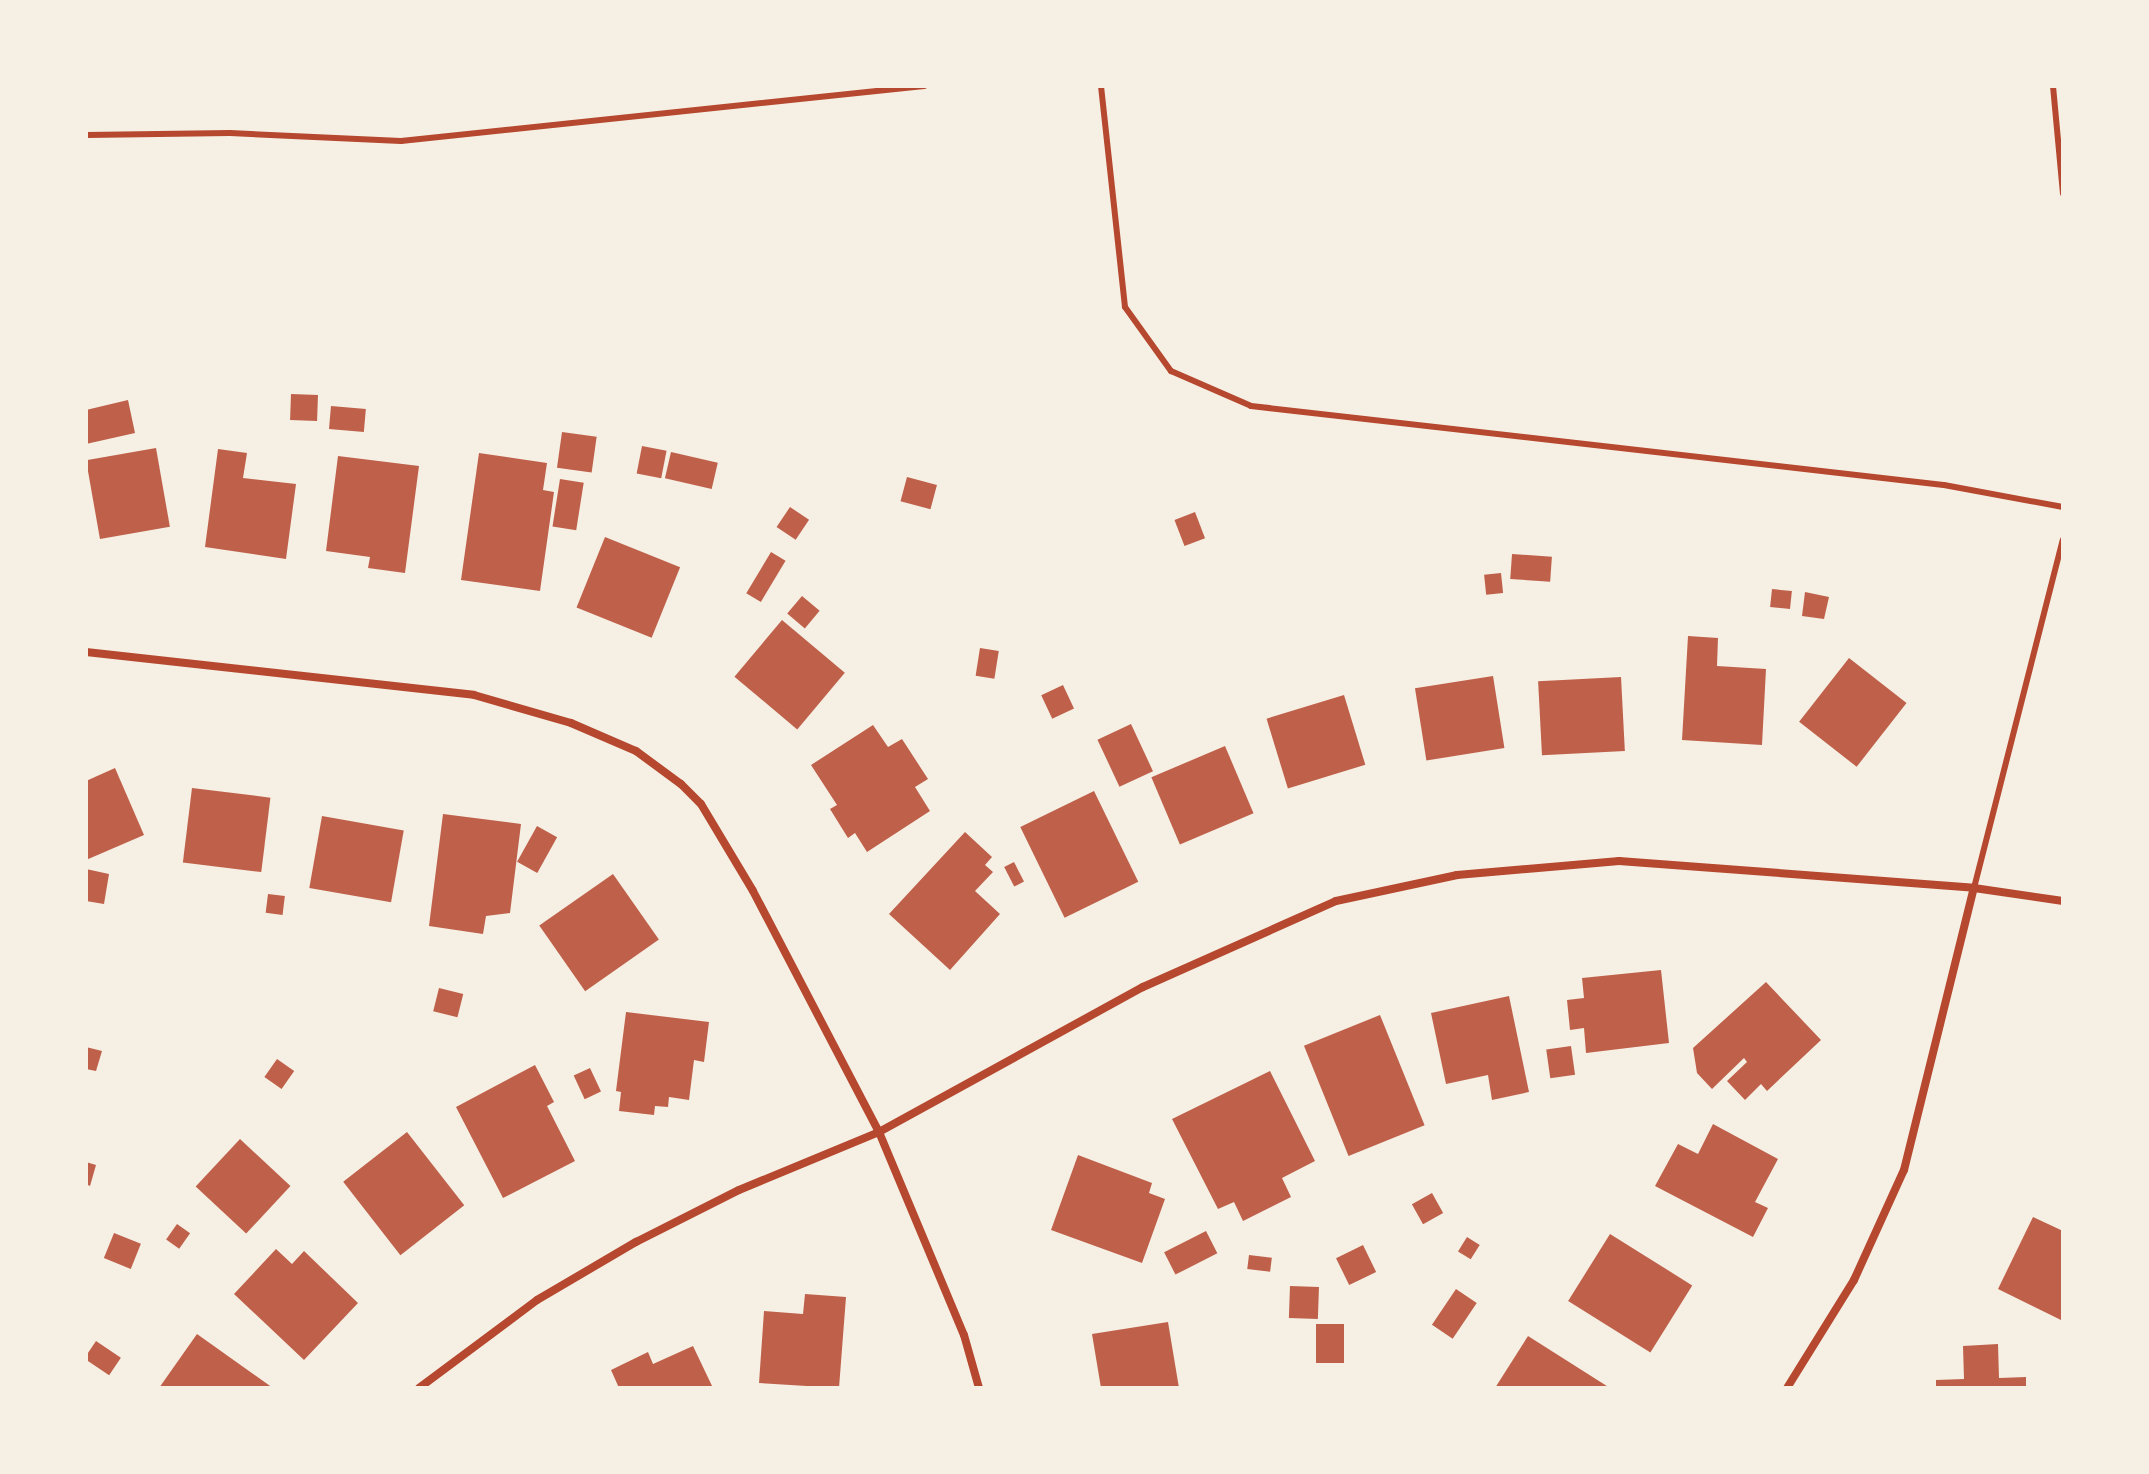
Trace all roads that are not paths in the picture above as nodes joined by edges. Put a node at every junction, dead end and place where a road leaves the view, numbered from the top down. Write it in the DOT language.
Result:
graph roads {
  1 [pos="924,86"];
  2 [pos="1101,86"];
  3 [pos="2053,86"];
  4 [pos="86,135"];
  5 [pos="2063,194"];
  6 [pos="2063,507"];
  7 [pos="2063,540"];
  8 [pos="86,652"];
  9 [pos="1974,888"];
  10 [pos="2063,901"];
  11 [pos="879,1132"];
  12 [pos="419,1388"];
  13 [pos="979,1388"];
  14 [pos="1787,1388"];
  1 -- 4 [label="lane"];
  2 -- 6 [label="lane"];
  3 -- 5 [label="lane"];
  7 -- 9 [label="lane"];
  8 -- 11 [label="street"];
  9 -- 10 [label="street"];
  9 -- 11 [label="street"];
  9 -- 14 [label="street"];
  11 -- 12 [label="street"];
  11 -- 13 [label="street"];
}
